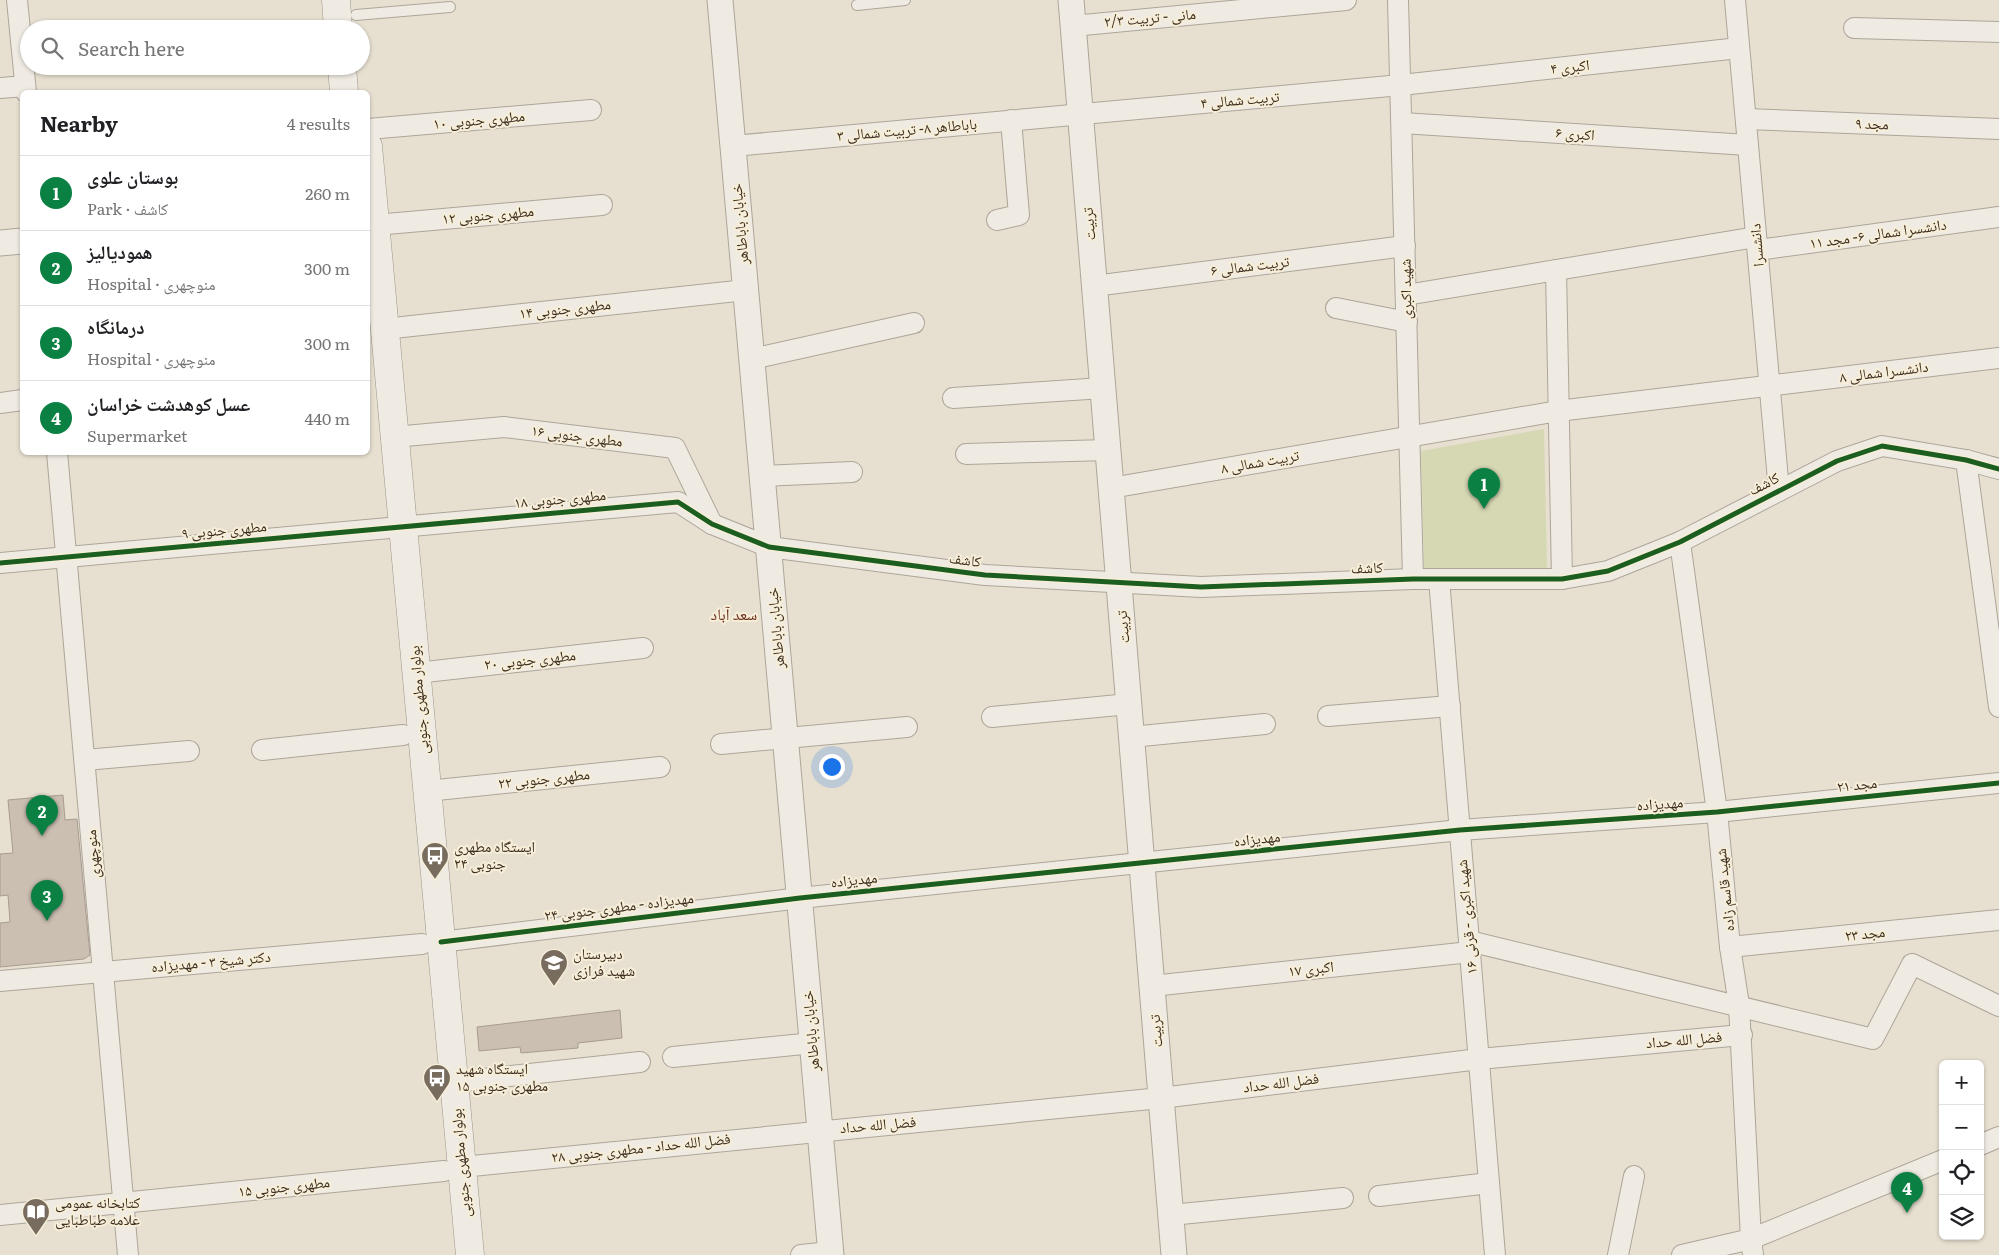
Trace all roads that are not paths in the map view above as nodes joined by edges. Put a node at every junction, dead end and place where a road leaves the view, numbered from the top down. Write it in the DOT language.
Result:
graph roads {
  1 [pos="17,0"];
  2 [pos="720,0"];
  3 [pos="905,0"];
  4 [pos="1071,0"];
  5 [pos="1346,0"];
  6 [pos="1398,0"];
  7 [pos="1735,0"];
  8 [pos="858,5"];
  9 [pos="450,7"];
  10 [pos="348,15"];
  11 [pos="1073,26"];
  12 [pos="1854,28"];
  13 [pos="1999,32"];
  14 [pos="20,33"];
  15 [pos="1739,48"];
  16 [pos="24,75"];
  17 [pos="343,75"];
  18 [pos="361,75"];
  19 [pos="1401,85"];
  20 [pos="0,88"];
  21 [pos="25,89"];
  22 [pos="344,90"];
  23 [pos="363,90"];
  24 [pos="591,110"];
  25 [pos="1080,114"];
  26 [pos="1746,119"];
  27 [pos="1011,120"];
  28 [pos="1402,122"];
  29 [pos="1999,129"];
  30 [pos="370,130"];
  31 [pos="1748,145"];
  32 [pos="733,146"];
  33 [pos="370,169"];
  34 [pos="602,205"];
  35 [pos="1999,217"];
  36 [pos="997,220"];
  37 [pos="375,225"];
  38 [pos="20,241"];
  39 [pos="0,243"];
  40 [pos="1757,243"];
  41 [pos="1405,246"];
  42 [pos="1556,270"];
  43 [pos="1094,286"];
  44 [pos="746,290"];
  45 [pos="1406,295"];
  46 [pos="1336,308"];
  47 [pos="1407,322"];
  48 [pos="914,323"];
  49 [pos="376,338"];
  50 [pos="1999,358"];
  51 [pos="752,359"];
  52 [pos="1770,386"];
  53 [pos="1103,388"];
  54 [pos="953,398"];
  55 [pos="20,400"];
  56 [pos="0,403"];
  57 [pos="1558,411"];
  58 [pos="1410,436"];
  59 [pos="394,437"];
  60 [pos="1108,450"];
  61 [pos="966,454"];
  62 [pos="58,455"];
  63 [pos="1966,460"];
  64 [pos="1999,469"];
  65 [pos="852,472"];
  66 [pos="762,476"];
  67 [pos="1111,488"];
  68 [pos="1779,491"];
  69 [pos="712,524"];
  70 [pos="393,527"];
  71 [pos="1680,542"];
  72 [pos="769,547"];
  73 [pos="67,556"];
  74 [pos="0,562"];
  75 [pos="1413,579"];
  76 [pos="1439,579"];
  77 [pos="1562,580"];
  78 [pos="1119,584"];
  79 [pos="643,648"];
  80 [pos="1995,649"];
  81 [pos="416,672"];
  82 [pos="1129,704"];
  83 [pos="1450,706"];
  84 [pos="1999,707"];
  85 [pos="1328,716"];
  86 [pos="992,717"];
  87 [pos="1266,724"];
  88 [pos="907,727"];
  89 [pos="403,735"];
  90 [pos="1132,736"];
  91 [pos="786,738"];
  92 [pos="721,744"];
  93 [pos="262,750"];
  94 [pos="190,751"];
  95 [pos="85,760"];
  96 [pos="660,767"];
  97 [pos="1999,783"];
  98 [pos="427,791"];
  99 [pos="1717,812"];
  100 [pos="1460,830"];
  101 [pos="1142,863"];
  102 [pos="800,898"];
  103 [pos="1999,920"];
  104 [pos="432,943"];
  105 [pos="1470,946"];
  106 [pos="1730,947"];
  107 [pos="103,972"];
  108 [pos="0,981"];
  109 [pos="1152,986"];
  110 [pos="1739,1005"];
  111 [pos="1999,1006"];
  112 [pos="1742,1035"];
  113 [pos="812,1043"];
  114 [pos="673,1057"];
  115 [pos="1479,1059"];
  116 [pos="640,1062"];
  117 [pos="454,1082"];
  118 [pos="1162,1098"];
  119 [pos="820,1130"];
  120 [pos="1999,1137"];
  121 [pos="1984,1143"];
  122 [pos="1939,1162"];
  123 [pos="453,1169"];
  124 [pos="1634,1176"];
  125 [pos="1489,1183"];
  126 [pos="1378,1196"];
  127 [pos="1343,1198"];
  128 [pos="124,1203"];
  129 [pos="0,1215"];
  130 [pos="1171,1215"];
  131 [pos="1752,1247"];
  132 [pos="831,1253"];
  133 [pos="128,1255"];
  134 [pos="450,1255"];
  135 [pos="470,1255"];
  136 [pos="801,1255"];
  137 [pos="1174,1255"];
  138 [pos="1495,1255"];
  139 [pos="1618,1255"];
  140 [pos="1682,1255"];
  1 -- 14 [label="street"];
  2 -- 32 [label="street, خیابان باباطاهر"];
  3 -- 8 [label="lane"];
  4 -- 11 [label="street, تربیت"];
  5 -- 11 [label="street, مانی - تربیت ۲/۳"];
  6 -- 19 [label="street, شهید اکبری"];
  7 -- 15 [label="street, دانشسرا"];
  9 -- 10 [label="lane"];
  11 -- 25 [label="street, تربیت"];
  12 -- 13 [label="street"];
  15 -- 19 [label="street, اکبری ۴"];
  15 -- 26 [label="street, دانشسرا"];
  16 -- 21 [label="street"];
  17 -- 22 [label="main road"];
  18 -- 23 [label="main road"];
  19 -- 25 [label="street, تربیت شمالی ۴"];
  19 -- 28 [label="street, شهید اکبری"];
  20 -- 21 [label="street"];
  24 -- 30 [label="street, مطهری جنوبی ۱۰"];
  25 -- 27 [label="street, باباطاهر ۸- تربیت شمالی ۳"];
  25 -- 43 [label="street, تربیت"];
  26 -- 29 [label="street, مجد ۹"];
  26 -- 31 [label="street, دانشسرا"];
  27 -- 32 [label="street, باباطاهر ۸- تربیت شمالی ۳"];
  27 -- 36 [label="street"];
  28 -- 31 [label="street, اکبری ۶"];
  28 -- 41 [label="street, شهید اکبری"];
  31 -- 40 [label="street, دانشسرا"];
  32 -- 44 [label="street, خیابان باباطاهر"];
  33 -- 37 [label="main road, بولوار مطهری جنوبی"];
  34 -- 37 [label="street, مطهری جنوبی ۱۲"];
  35 -- 40 [label="street, دانشسرا شمالی ۶- مجد ۱۱"];
  37 -- 49 [label="main road, بولوار مطهری جنوبی"];
  38 -- 39 [label="street"];
  40 -- 42 [label="street, دانشسرا شمالی ۶- مجد ۱۱"];
  40 -- 52 [label="street, دانشسرا"];
  41 -- 43 [label="street, تربیت شمالی ۶"];
  41 -- 45 [label="street, شهید اکبری"];
  42 -- 45 [label="street, دانشسرا شمالی ۶- مجد ۱۱"];
  42 -- 57 [label="street"];
  43 -- 53 [label="street, تربیت"];
  44 -- 49 [label="street, مطهری جنوبی ۱۴"];
  44 -- 51 [label="street, خیابان باباطاهر"];
  45 -- 47 [label="street, شهید اکبری"];
  46 -- 47 [label="street"];
  47 -- 58 [label="street, شهید اکبری"];
  48 -- 51 [label="street"];
  49 -- 59 [label="main road, بولوار مطهری جنوبی"];
  49 -- 70 [label="main road, بولوار مطهری جنوبی"];
  50 -- 52 [label="street, دانشسرا شمالی ۸"];
  51 -- 66 [label="street, خیابان باباطاهر"];
  52 -- 57 [label="street, دانشسرا شمالی ۸"];
  52 -- 68 [label="street, دانشسرا"];
  53 -- 54 [label="street"];
  53 -- 60 [label="street, تربیت"];
  55 -- 56 [label="street"];
  57 -- 58 [label="street, تربیت شمالی ۸"];
  57 -- 77 [label="street"];
  58 -- 67 [label="street, تربیت شمالی ۸"];
  58 -- 75 [label="street, شهید اکبری"];
  59 -- 69 [label="street, مطهری جنوبی ۱۶"];
  59 -- 70 [label="main road, بولوار مطهری جنوبی"];
  60 -- 61 [label="street"];
  60 -- 67 [label="street, تربیت"];
  62 -- 73 [label="street, منوچهری"];
  63 -- 64 [label="street, کاشف"];
  63 -- 68 [label="street, کاشف"];
  63 -- 80 [label="street"];
  65 -- 66 [label="street"];
  66 -- 72 [label="street, خیابان باباطاهر"];
  67 -- 78 [label="street, تربیت"];
  68 -- 71 [label="street, کاشف"];
  69 -- 70 [label="street, مطهری جنوبی ۱۸"];
  69 -- 72 [label="street, کاشف"];
  70 -- 73 [label="street, مطهری جنوبی ۹"];
  70 -- 81 [label="main road, بولوار مطهری جنوبی"];
  70 -- 89 [label="main road, بولوار مطهری جنوبی"];
  71 -- 77 [label="street, کاشف"];
  71 -- 99 [label="street, شهید قاسم زاده"];
  72 -- 78 [label="street, کاشف"];
  72 -- 91 [label="street, خیابان باباطاهر"];
  73 -- 74 [label="street, مطهری جنوبی ۹"];
  73 -- 95 [label="street, منوچهری"];
  75 -- 76 [label="street, کاشف"];
  75 -- 78 [label="street, کاشف"];
  76 -- 77 [label="street, کاشف"];
  76 -- 83 [label="street, شهید اکبری - قرنی ۱۶"];
  78 -- 82 [label="street, تربیت"];
  79 -- 81 [label="street, مطهری جنوبی ۲۰"];
  80 -- 84 [label="street"];
  81 -- 98 [label="main road, بولوار مطهری جنوبی"];
  82 -- 86 [label="street"];
  82 -- 90 [label="street, تربیت"];
  83 -- 85 [label="street"];
  83 -- 100 [label="street, شهید اکبری - قرنی ۱۶"];
  87 -- 90 [label="street"];
  88 -- 91 [label="street"];
  89 -- 93 [label="street"];
  89 -- 104 [label="main road, بولوار مطهری جنوبی"];
  90 -- 101 [label="street, تربیت"];
  91 -- 92 [label="street"];
  91 -- 102 [label="street, خیابان باباطاهر"];
  94 -- 95 [label="street"];
  95 -- 107 [label="street, منوچهری"];
  96 -- 98 [label="street, مطهری جنوبی ۲۲"];
  97 -- 99 [label="street, مجد ۲۱"];
  98 -- 104 [label="main road, بولوار مطهری جنوبی"];
  99 -- 100 [label="street, مهدیزاده"];
  99 -- 106 [label="street, شهید قاسم زاده"];
  100 -- 101 [label="street, مهدیزاده"];
  100 -- 105 [label="street, شهید اکبری - قرنی ۱۶"];
  101 -- 102 [label="street, مهدیزاده"];
  101 -- 109 [label="street, تربیت"];
  102 -- 104 [label="street, مهدیزاده - مطهری جنوبی ۲۴"];
  102 -- 113 [label="street, خیابان باباطاهر"];
  103 -- 106 [label="street, مجد ۲۳"];
  104 -- 107 [label="street, دکتر شیخ ۳ - مهدیزاده"];
  104 -- 117 [label="main road, بولوار مطهری جنوبی"];
  104 -- 123 [label="main road, بولوار مطهری جنوبی"];
  105 -- 109 [label="street, اکبری ۱۷"];
  105 -- 110 [label="street, اکبری ۱۷"];
  105 -- 115 [label="street, شهید اکبری - قرنی ۱۶"];
  106 -- 110 [label="street, شهید قاسم زاده"];
  107 -- 108 [label="street, دکتر شیخ ۳ - مهدیزاده"];
  107 -- 128 [label="street, منوچهری"];
  109 -- 118 [label="street, تربیت"];
  110 -- 111 [label="street, اکبری ۱۷"];
  110 -- 112 [label="street, شهید قاسم زاده"];
  112 -- 115 [label="street, فضل الله حداد"];
  112 -- 131 [label="street, شهید قاسم زاده"];
  113 -- 114 [label="street"];
  113 -- 119 [label="street, خیابان باباطاهر"];
  115 -- 118 [label="street, فضل الله حداد"];
  115 -- 125 [label="street, شهید اکبری - قرنی ۱۶"];
  116 -- 117 [label="street"];
  117 -- 123 [label="main road, بولوار مطهری جنوبی"];
  118 -- 119 [label="street, فضل الله حداد"];
  118 -- 130 [label="street, تربیت"];
  119 -- 123 [label="street, فضل الله حداد - مطهری جنوبی ۲۸"];
  119 -- 132 [label="street, خیابان باباطاهر"];
  120 -- 121 [label="street"];
  122 -- 131 [label="street"];
  123 -- 128 [label="street, مطهری جنوبی ۱۵"];
  123 -- 134 [label="main road, بولوار مطهری جنوبی"];
  123 -- 135 [label="main road, بولوار مطهری جنوبی"];
  124 -- 139 [label="street"];
  125 -- 126 [label="street"];
  125 -- 138 [label="street, شهید اکبری - قرنی ۱۶"];
  127 -- 130 [label="street"];
  128 -- 129 [label="street, مطهری جنوبی ۱۵"];
  128 -- 133 [label="street, منوچهری"];
  130 -- 137 [label="street, تربیت"];
  131 -- 140 [label="street"];
  132 -- 136 [label="street"];
}
